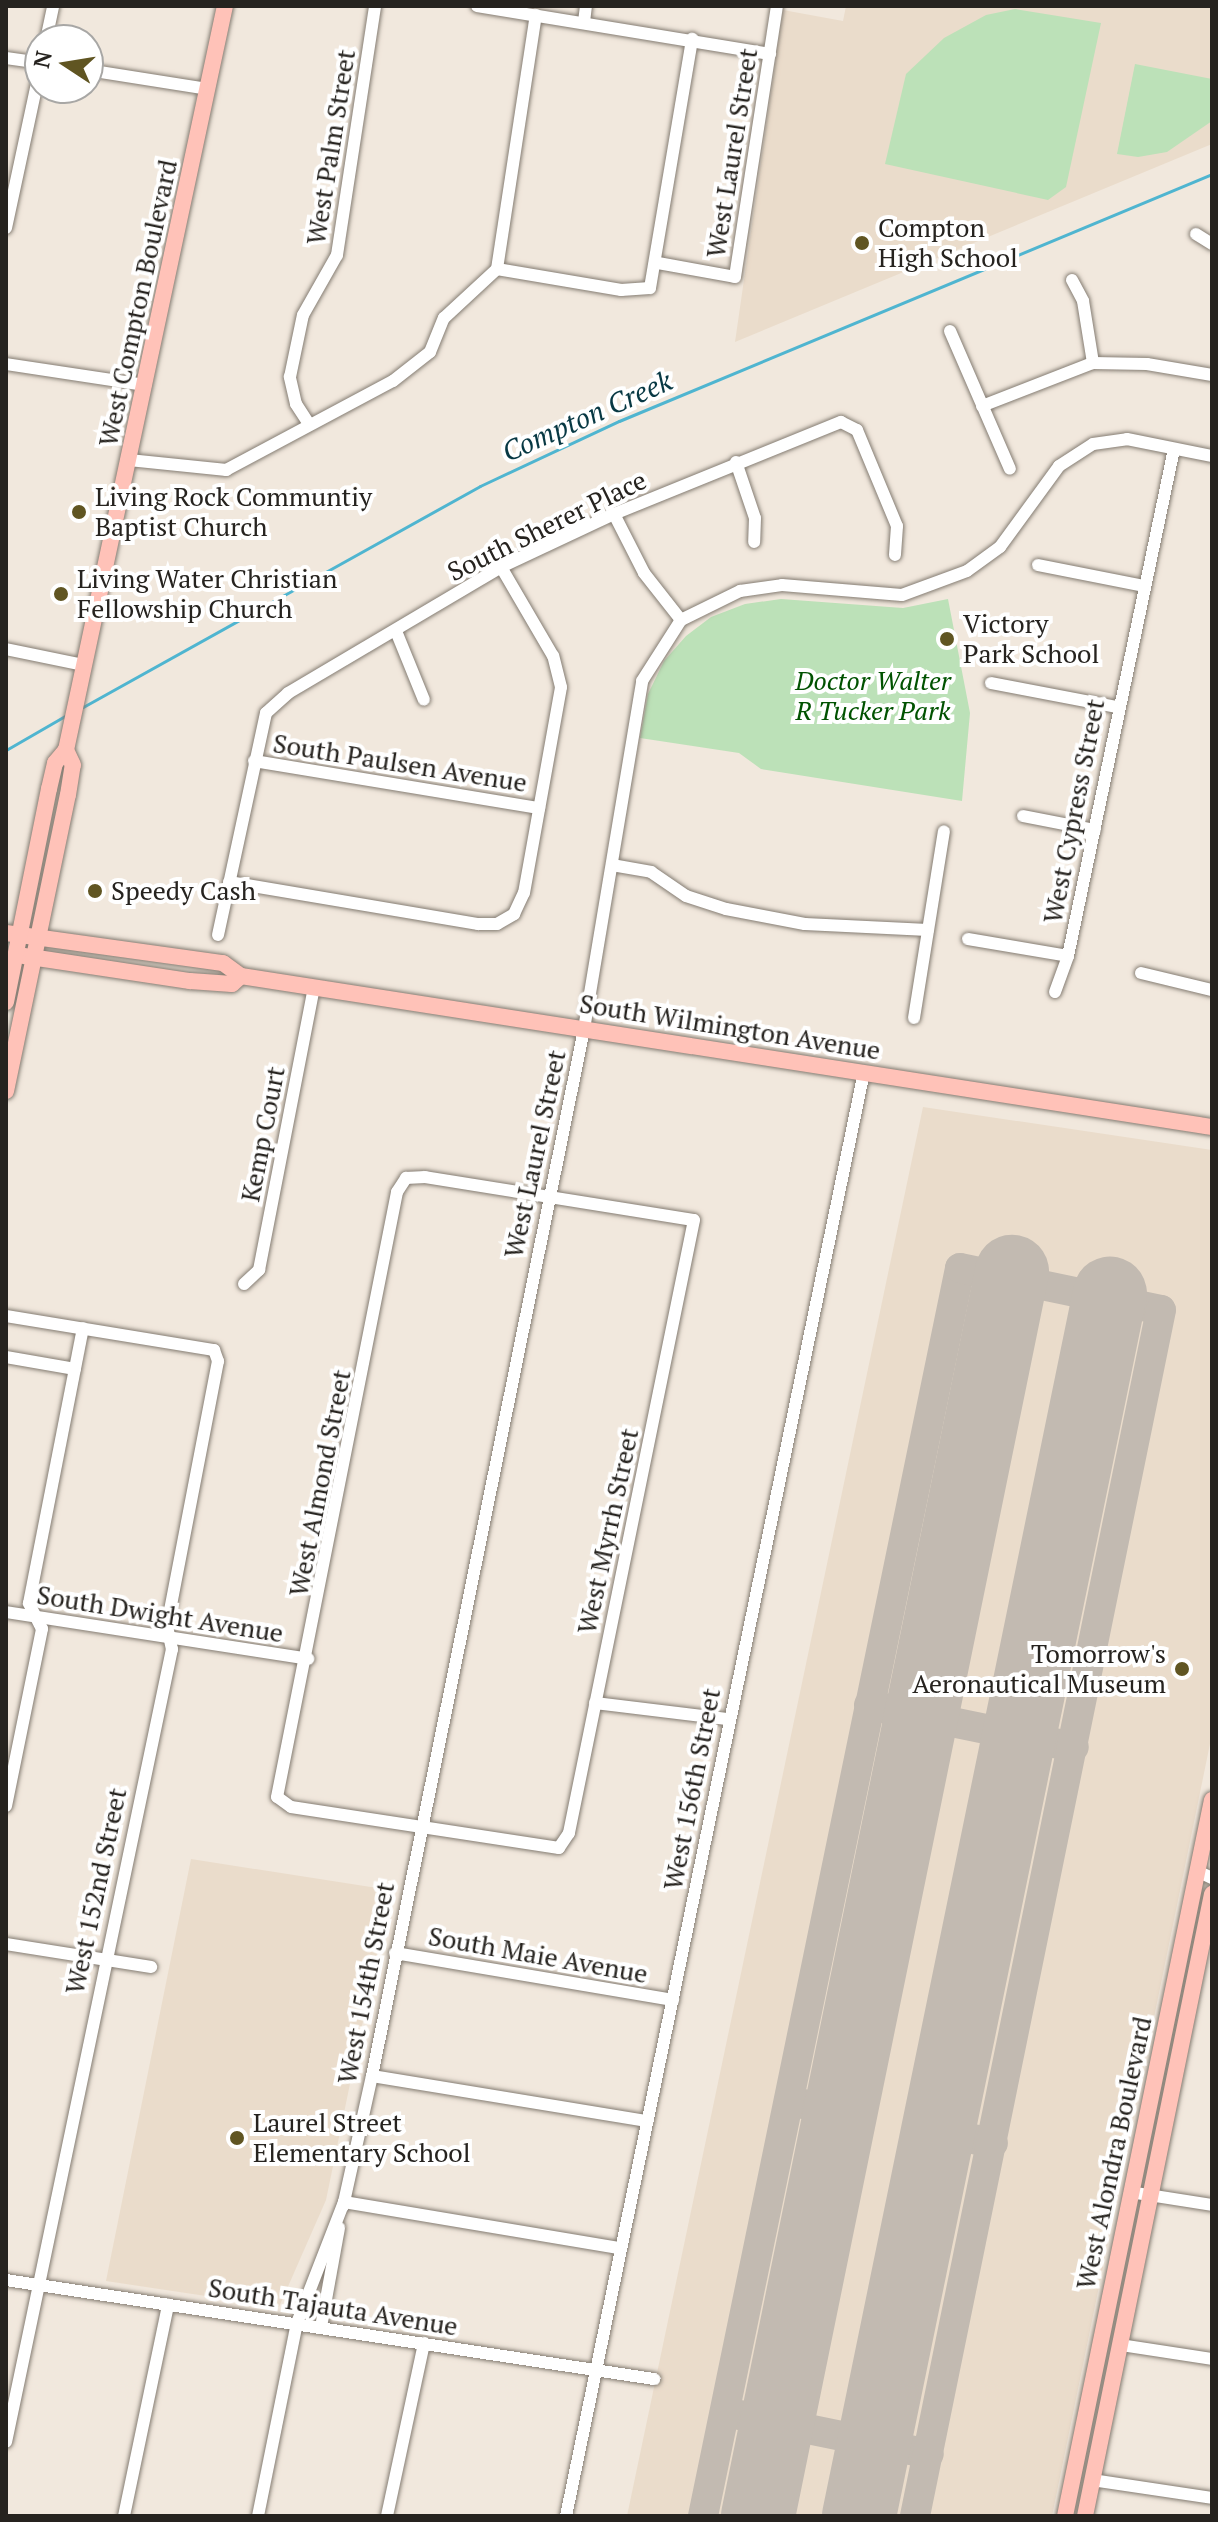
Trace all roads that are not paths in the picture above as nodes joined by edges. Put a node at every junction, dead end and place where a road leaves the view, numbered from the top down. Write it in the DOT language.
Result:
graph roads {
  1 [pos="225,6"];
  2 [pos="375,6"];
  3 [pos="477,6"];
  4 [pos="586,6"];
  5 [pos="777,6"];
  6 [pos="536,15"];
  7 [pos="584,22"];
  8 [pos="692,39"];
  9 [pos="770,54"];
  10 [pos="104,73"];
  11 [pos="208,89"];
  12 [pos="33,104"];
  13 [pos="6,228"];
  14 [pos="1196,234"];
  15 [pos="1212,244"];
  16 [pos="658,263"];
  17 [pos="497,269"];
  18 [pos="1072,280"];
  19 [pos="950,331"];
  20 [pos="1093,363"];
  21 [pos="6,364"];
  22 [pos="1212,375"];
  23 [pos="145,385"];
  24 [pos="982,406"];
  25 [pos="309,424"];
  26 [pos="1174,449"];
  27 [pos="1212,456"];
  28 [pos="129,460"];
  29 [pos="736,462"];
  30 [pos="1010,469"];
  31 [pos="614,514"];
  32 [pos="754,542"];
  33 [pos="895,555"];
  34 [pos="1038,565"];
  35 [pos="501,567"];
  36 [pos="1144,586"];
  37 [pos="681,620"];
  38 [pos="396,631"];
  39 [pos="6,649"];
  40 [pos="84,665"];
  41 [pos="991,683"];
  42 [pos="424,700"];
  43 [pos="1117,707"];
  44 [pos="66,750"];
  45 [pos="254,761"];
  46 [pos="539,808"];
  47 [pos="1023,816"];
  48 [pos="1095,830"];
  49 [pos="944,831"];
  50 [pos="612,865"];
  51 [pos="229,882"];
  52 [pos="928,930"];
  53 [pos="13,934"];
  54 [pos="218,935"];
  55 [pos="38,937"];
  56 [pos="968,939"];
  57 [pos="11,954"];
  58 [pos="1068,956"];
  59 [pos="35,957"];
  60 [pos="1141,973"];
  61 [pos="241,976"];
  62 [pos="314,988"];
  63 [pos="1212,990"];
  64 [pos="1055,992"];
  65 [pos="6,1002"];
  66 [pos="914,1018"];
  67 [pos="584,1029"];
  68 [pos="864,1072"];
  69 [pos="6,1091"];
  70 [pos="1212,1127"];
  71 [pos="549,1195"];
  72 [pos="244,1284"];
  73 [pos="6,1316"];
  74 [pos="83,1328"];
  75 [pos="6,1357"];
  76 [pos="75,1369"];
  77 [pos="6,1612"];
  78 [pos="36,1617"];
  79 [pos="169,1637"];
  80 [pos="308,1659"];
  81 [pos="595,1703"];
  82 [pos="727,1719"];
  83 [pos="1212,1800"];
  84 [pos="6,1806"];
  85 [pos="419,1828"];
  86 [pos="1205,1874"];
  87 [pos="1212,1894"];
  88 [pos="6,1944"];
  89 [pos="395,1953"];
  90 [pos="103,1958"];
  91 [pos="151,1967"];
  92 [pos="673,2000"];
  93 [pos="372,2076"];
  94 [pos="647,2121"];
  95 [pos="1130,2192"];
  96 [pos="1152,2197"];
  97 [pos="344,2202"];
  98 [pos="1212,2205"];
  99 [pos="620,2248"];
  100 [pos="6,2280"];
  101 [pos="39,2284"];
  102 [pos="168,2305"];
  103 [pos="297,2323"];
  104 [pos="321,2327"];
  105 [pos="424,2343"];
  106 [pos="1121,2345"];
  107 [pos="1212,2359"];
  108 [pos="597,2370"];
  109 [pos="654,2379"];
  110 [pos="6,2442"];
  111 [pos="1092,2480"];
  112 [pos="1212,2498"];
  113 [pos="124,2516"];
  114 [pos="258,2516"];
  115 [pos="387,2516"];
  116 [pos="566,2516"];
  117 [pos="1065,2516"];
  118 [pos="1085,2516"];
  1 -- 11 [label="main road, West Compton Boulevard"];
  2 -- 25 [label="street, West Palm Street"];
  3 -- 6 [label="street"];
  4 -- 7 [label="street"];
  5 -- 9 [label="street, West Laurel Street"];
  6 -- 7 [label="street"];
  6 -- 17 [label="street"];
  7 -- 8 [label="street"];
  8 -- 9 [label="street"];
  8 -- 16 [label="street"];
  9 -- 16 [label="street, West Laurel Street"];
  10 -- 11 [label="street"];
  11 -- 23 [label="main road, West Compton Boulevard"];
  12 -- 13 [label="street"];
  14 -- 15 [label="street"];
  16 -- 17 [label="street"];
  17 -- 25 [label="street"];
  18 -- 20 [label="street"];
  19 -- 24 [label="street"];
  20 -- 22 [label="street"];
  20 -- 24 [label="street"];
  21 -- 23 [label="street"];
  23 -- 28 [label="main road, West Compton Boulevard"];
  24 -- 30 [label="street"];
  25 -- 28 [label="street"];
  26 -- 27 [label="street"];
  26 -- 36 [label="street, West Cypress Street"];
  26 -- 37 [label="street"];
  28 -- 40 [label="main road, West Compton Boulevard"];
  29 -- 31 [label="street, South Sherer Place"];
  29 -- 32 [label="street"];
  29 -- 33 [label="street, South Sherer Place"];
  31 -- 35 [label="street, South Sherer Place"];
  31 -- 37 [label="street"];
  34 -- 36 [label="street"];
  35 -- 38 [label="street, South Sherer Place"];
  35 -- 46 [label="street"];
  36 -- 43 [label="street, West Cypress Street"];
  37 -- 50 [label="street, West Laurel Street"];
  38 -- 42 [label="street"];
  38 -- 45 [label="street, South Sherer Place"];
  39 -- 40 [label="street"];
  40 -- 44 [label="main road, West Compton Boulevard"];
  41 -- 43 [label="street"];
  43 -- 48 [label="street, West Cypress Street"];
  44 -- 53 [label="main road, West Compton Boulevard"];
  44 -- 55 [label="main road, West Compton Boulevard"];
  45 -- 46 [label="street, South Paulsen Avenue"];
  45 -- 51 [label="street"];
  46 -- 51 [label="street"];
  47 -- 48 [label="street"];
  48 -- 58 [label="street, West Cypress Street"];
  49 -- 52 [label="street"];
  50 -- 52 [label="street"];
  50 -- 67 [label="street, West Laurel Street"];
  51 -- 54 [label="street"];
  52 -- 66 [label="street"];
  53 -- 55 [label="main road, South Wilmington Avenue"];
  53 -- 57 [label="main road, West Compton Boulevard"];
  55 -- 59 [label="main road, West Compton Boulevard"];
  55 -- 61 [label="main road, South Wilmington Avenue"];
  56 -- 58 [label="street"];
  57 -- 59 [label="main road, South Wilmington Avenue"];
  57 -- 65 [label="main road, West Compton Boulevard"];
  58 -- 64 [label="street, West Cypress Street"];
  59 -- 61 [label="main road, South Wilmington Avenue"];
  59 -- 69 [label="main road, West Compton Boulevard"];
  60 -- 63 [label="street"];
  61 -- 62 [label="main road, South Wilmington Avenue"];
  62 -- 67 [label="main road, South Wilmington Avenue"];
  62 -- 72 [label="street, Kemp Court"];
  67 -- 68 [label="main road, South Wilmington Avenue"];
  67 -- 71 [label="street, West Laurel Street"];
  68 -- 70 [label="main road, South Wilmington Avenue"];
  68 -- 82 [label="street, West 156th Street"];
  71 -- 80 [label="street, West Almond Street"];
  71 -- 81 [label="street, West Myrrh Street"];
  71 -- 85 [label="street, West Laurel Street"];
  73 -- 74 [label="street"];
  74 -- 76 [label="street"];
  74 -- 79 [label="street, West 152nd Street"];
  75 -- 76 [label="street"];
  76 -- 78 [label="street"];
  77 -- 78 [label="street, South Dwight Avenue"];
  78 -- 79 [label="street, South Dwight Avenue"];
  78 -- 84 [label="street"];
  79 -- 80 [label="street, South Dwight Avenue"];
  79 -- 90 [label="street, West 152nd Street"];
  80 -- 85 [label="street, West Almond Street"];
  81 -- 82 [label="street"];
  81 -- 85 [label="street, West Myrrh Street"];
  82 -- 92 [label="street, West 156th Street"];
  83 -- 86 [label="main road, West Alondra Boulevard"];
  85 -- 89 [label="street, West 154th Street"];
  86 -- 95 [label="main road, West Alondra Boulevard"];
  87 -- 96 [label="main road, West Alondra Boulevard"];
  88 -- 90 [label="street"];
  89 -- 92 [label="street, South Maie Avenue"];
  89 -- 93 [label="street, West 154th Street"];
  90 -- 91 [label="street"];
  90 -- 101 [label="street, West 152nd Street"];
  92 -- 94 [label="street, West 156th Street"];
  93 -- 94 [label="street"];
  93 -- 97 [label="street, West 154th Street"];
  94 -- 99 [label="street, West 156th Street"];
  95 -- 96 [label="street"];
  95 -- 117 [label="main road, West Alondra Boulevard"];
  96 -- 98 [label="street"];
  96 -- 106 [label="main road, West Alondra Boulevard"];
  97 -- 99 [label="street"];
  97 -- 103 [label="street, West 154th Street"];
  97 -- 104 [label="street"];
  99 -- 108 [label="street, West 156th Street"];
  100 -- 101 [label="street, South Tajauta Avenue"];
  101 -- 102 [label="street, South Tajauta Avenue"];
  101 -- 110 [label="street, West 152nd Street"];
  102 -- 103 [label="street, South Tajauta Avenue"];
  102 -- 113 [label="street"];
  103 -- 104 [label="street, South Tajauta Avenue"];
  103 -- 114 [label="street, West 154th Street"];
  104 -- 105 [label="street, South Tajauta Avenue"];
  105 -- 108 [label="street, South Tajauta Avenue"];
  105 -- 115 [label="street"];
  106 -- 107 [label="street"];
  106 -- 111 [label="main road, West Alondra Boulevard"];
  108 -- 109 [label="street, South Tajauta Avenue"];
  108 -- 116 [label="street, West 156th Street"];
  111 -- 112 [label="street"];
  111 -- 118 [label="main road, West Alondra Boulevard"];
}
